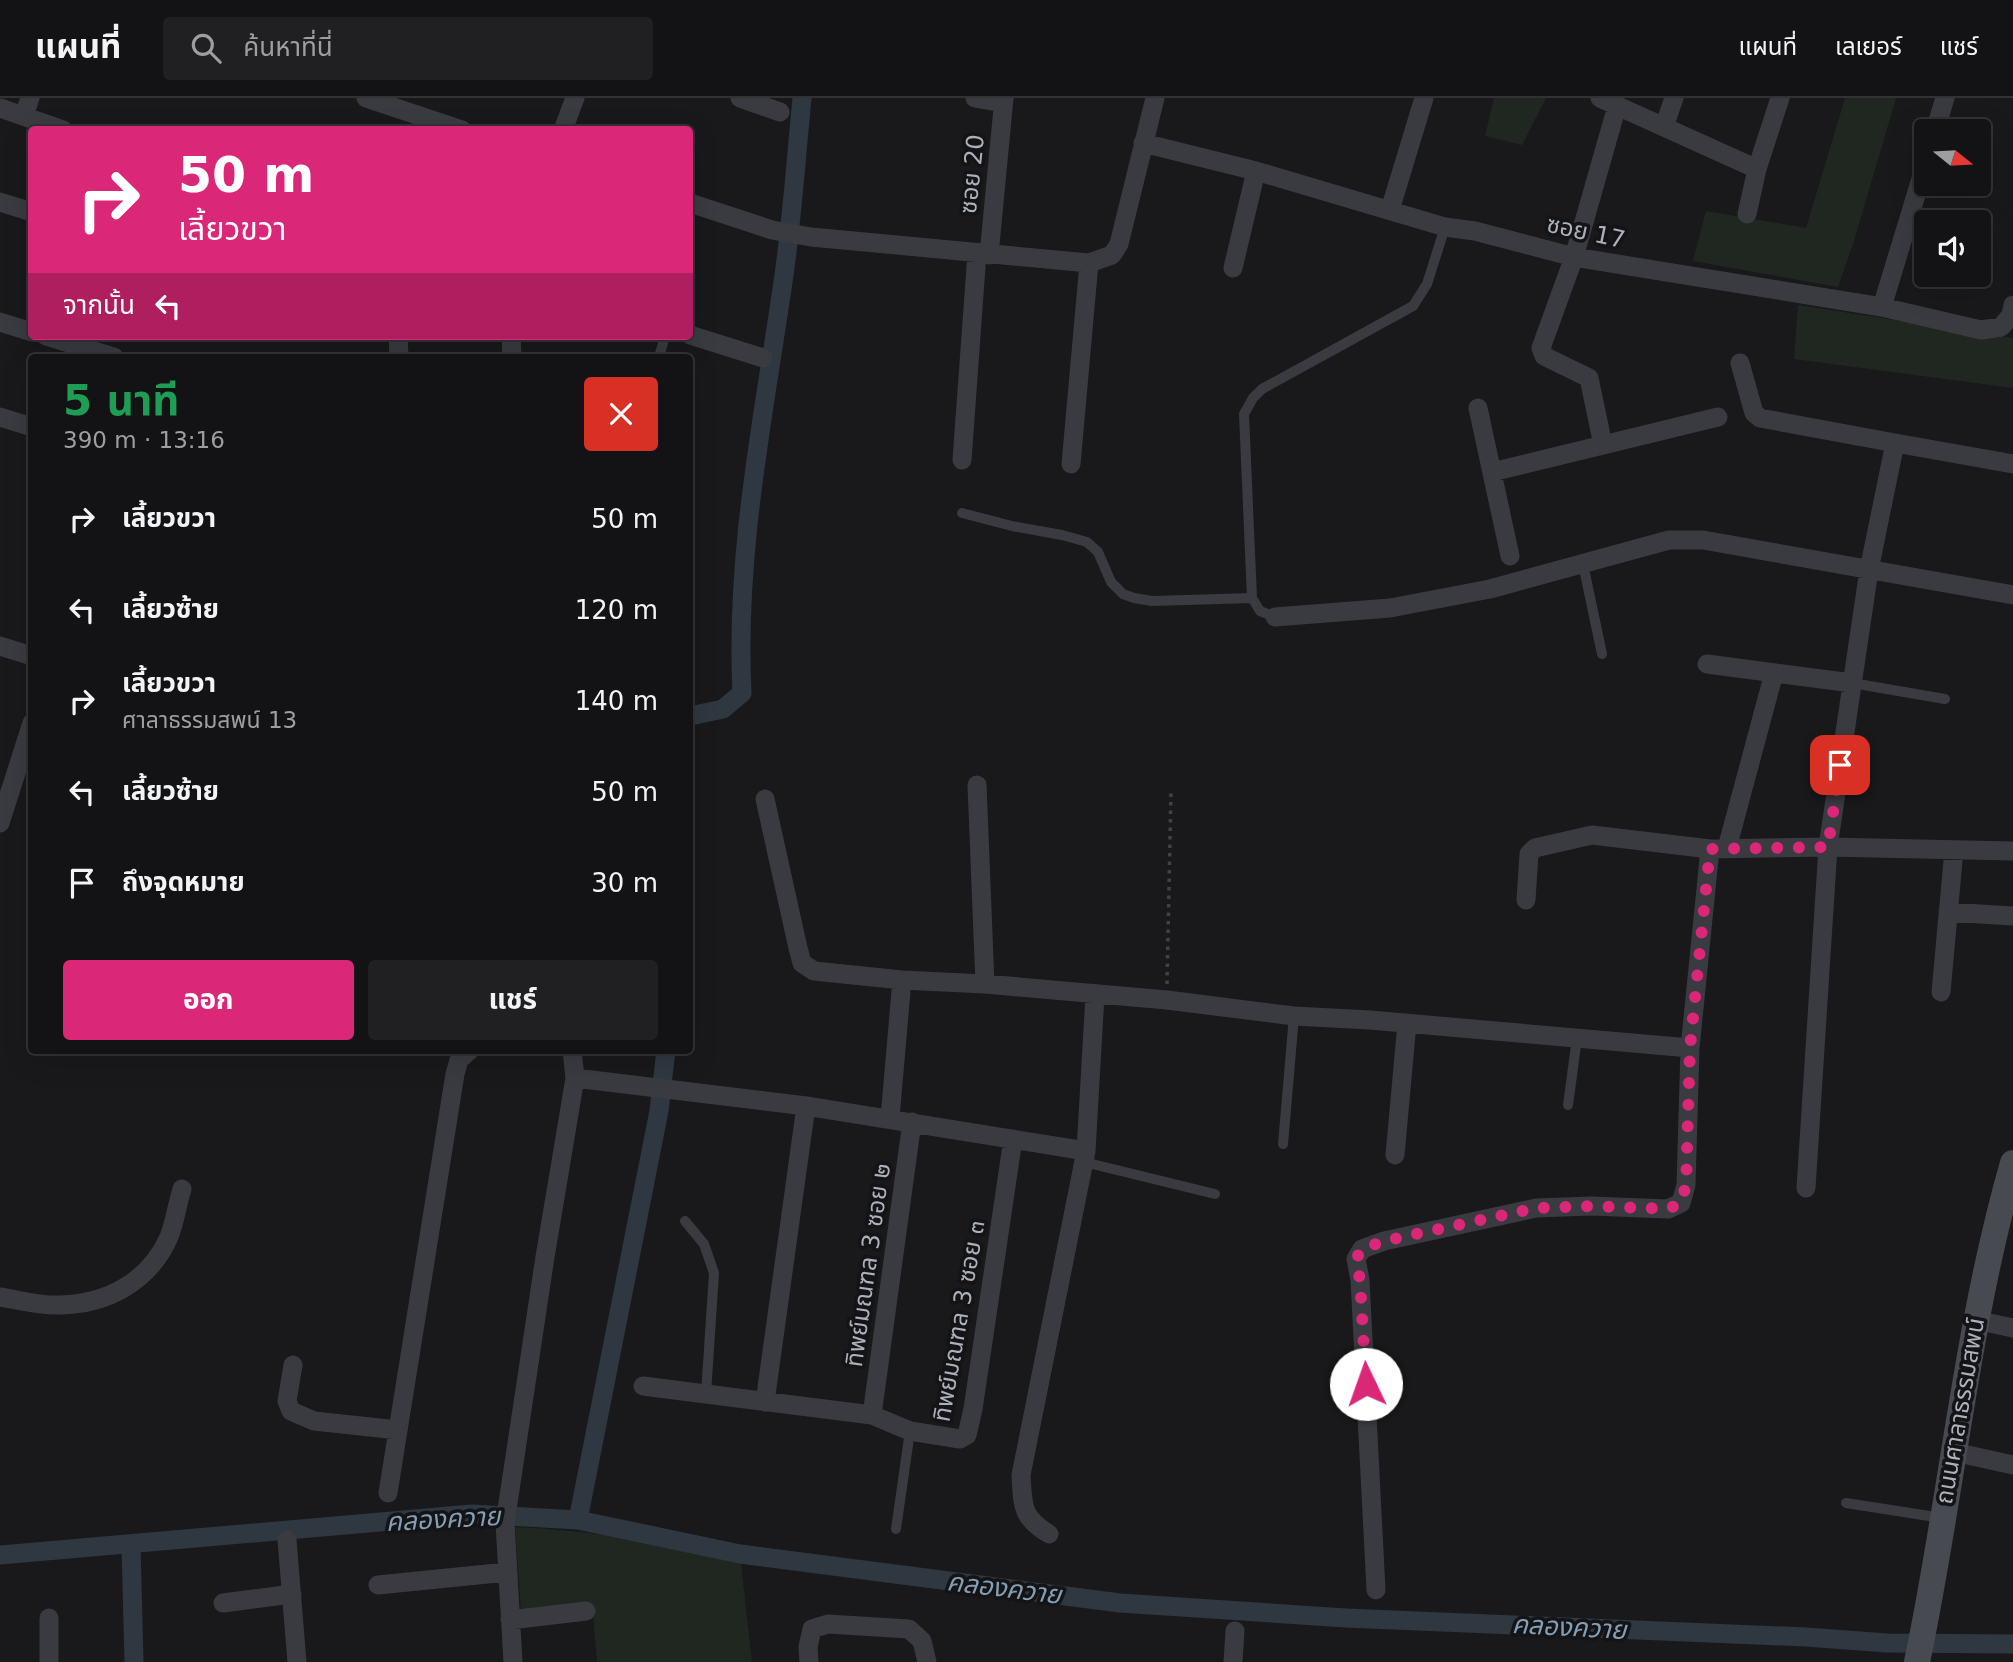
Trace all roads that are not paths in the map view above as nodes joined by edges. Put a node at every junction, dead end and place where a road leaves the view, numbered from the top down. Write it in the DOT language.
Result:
graph roads {
  1 [pos="366,98"];
  2 [pos="575,98"];
  3 [pos="740,98"];
  4 [pos="975,98"];
  5 [pos="1155,98"];
  6 [pos="1424,98"];
  7 [pos="1674,98"];
  8 [pos="1780,98"];
  9 [pos="1945,98"];
  10 [pos="1004,101"];
  11 [pos="1609,102"];
  12 [pos="27,107"];
  13 [pos="0,108"];
  14 [pos="780,112"];
  15 [pos="1939,119"];
  16 [pos="57,126"];
  17 [pos="450,126"];
  18 [pos="564,126"];
  19 [pos="1664,127"];
  20 [pos="1143,144"];
  21 [pos="1757,169"];
  22 [pos="1256,171"];
  23 [pos="1916,196"];
  24 [pos="0,202"];
  25 [pos="693,205"];
  26 [pos="1390,210"];
  27 [pos="28,211"];
  28 [pos="1747,214"];
  29 [pos="1445,227"];
  30 [pos="983,254"];
  31 [pos="1574,257"];
  32 [pos="1089,263"];
  33 [pos="1233,268"];
  34 [pos="2013,305"];
  35 [pos="1882,307"];
  36 [pos="0,322"];
  37 [pos="28,331"];
  38 [pos="693,336"];
  39 [pos="63,340"];
  40 [pos="105,354"];
  41 [pos="763,358"];
  42 [pos="1740,363"];
  43 [pos="1478,408"];
  44 [pos="1718,417"];
  45 [pos="1,423"];
  46 [pos="28,426"];
  47 [pos="1895,443"];
  48 [pos="1603,445"];
  49 [pos="962,460"];
  50 [pos="1071,464"];
  51 [pos="2013,464"];
  52 [pos="1492,472"];
  53 [pos="962,513"];
  54 [pos="1510,556"];
  55 [pos="1583,564"];
  56 [pos="1869,569"];
  57 [pos="2013,595"];
  58 [pos="1252,598"];
  59 [pos="1275,617"];
  60 [pos="0,646"];
  61 [pos="1602,654"];
  62 [pos="28,655"];
  63 [pos="1707,664"];
  64 [pos="1774,673"];
  65 [pos="1852,683"];
  66 [pos="1945,699"];
  67 [pos="28,736"];
  68 [pos="977,785"];
  69 [pos="765,799"];
  70 [pos="0,823"];
  71 [pos="1828,847"];
  72 [pos="1718,849"];
  73 [pos="1954,850"];
  74 [pos="2013,851"];
  75 [pos="1526,900"];
  76 [pos="1948,912"];
  77 [pos="2013,916"];
  78 [pos="902,980"];
  79 [pos="985,984"];
  80 [pos="1941,992"];
  81 [pos="1095,995"];
  82 [pos="1294,1016"];
  83 [pos="1407,1023"];
  84 [pos="1577,1037"];
  85 [pos="1690,1048"];
  86 [pos="466,1054"];
  87 [pos="572,1054"];
  88 [pos="575,1078"];
  89 [pos="1567,1105"];
  90 [pos="806,1106"];
  91 [pos="890,1118"];
  92 [pos="912,1122"];
  93 [pos="1013,1139"];
  94 [pos="1283,1144"];
  95 [pos="1395,1155"];
  96 [pos="1085,1156"];
  97 [pos="2013,1163"];
  98 [pos="1806,1188"];
  99 [pos="182,1189"];
  100 [pos="1215,1194"];
  101 [pos="2008,1199"];
  102 [pos="685,1221"];
  103 [pos="2003,1234"];
  104 [pos="0,1297"];
  105 [pos="1975,1320"];
  106 [pos="2013,1328"];
  107 [pos="293,1366"];
  108 [pos="643,1386"];
  109 [pos="706,1394"];
  110 [pos="765,1402"];
  111 [pos="872,1415"];
  112 [pos="398,1430"];
  113 [pos="910,1431"];
  114 [pos="1954,1452"];
  115 [pos="2013,1465"];
  116 [pos="388,1493"];
  117 [pos="1846,1503"];
  118 [pos="1942,1518"];
  119 [pos="896,1530"];
  120 [pos="1049,1534"];
  121 [pos="287,1540"];
  122 [pos="507,1572"];
  123 [pos="377,1585"];
  124 [pos="1376,1590"];
  125 [pos="292,1594"];
  126 [pos="223,1603"];
  127 [pos="586,1611"];
  128 [pos="49,1618"];
  129 [pos="510,1620"];
  130 [pos="1235,1631"];
  131 [pos="49,1662"];
  132 [pos="297,1662"];
  133 [pos="513,1662"];
  134 [pos="810,1662"];
  135 [pos="927,1662"];
  136 [pos="1233,1662"];
  137 [pos="1917,1662"];
  1 -- 17 [label="street"];
  2 -- 18 [label="street"];
  3 -- 14 [label="street"];
  4 -- 10 [label="street"];
  5 -- 20 [label="street"];
  6 -- 26 [label="street"];
  7 -- 19 [label="street"];
  8 -- 21 [label="street"];
  9 -- 15 [label="street"];
  10 -- 30 [label="street, ซอย 20"];
  11 -- 19 [label="street"];
  11 -- 31 [label="street"];
  12 -- 13 [label="street"];
  12 -- 16 [label="street"];
  19 -- 21 [label="street"];
  20 -- 22 [label="street, ซอย 17"];
  20 -- 32 [label="street"];
  21 -- 28 [label="street"];
  22 -- 26 [label="street, ซอย 17"];
  22 -- 33 [label="street"];
  23 -- 35 [label="street"];
  24 -- 27 [label="street"];
  25 -- 30 [label="street"];
  26 -- 29 [label="street, ซอย 17"];
  29 -- 31 [label="street, ซอย 17"];
  29 -- 58 [label="lane"];
  30 -- 32 [label="street"];
  30 -- 49 [label="street, ซอย 20"];
  31 -- 35 [label="street, ซอย 17"];
  31 -- 48 [label="street"];
  32 -- 50 [label="street"];
  34 -- 35 [label="street, ซอย 17"];
  36 -- 37 [label="street"];
  38 -- 41 [label="street"];
  39 -- 40 [label="street"];
  42 -- 47 [label="street"];
  43 -- 52 [label="street"];
  44 -- 48 [label="street"];
  45 -- 46 [label="street"];
  47 -- 51 [label="street"];
  47 -- 56 [label="street"];
  48 -- 52 [label="street"];
  52 -- 54 [label="street"];
  53 -- 58 [label="lane"];
  55 -- 56 [label="street"];
  55 -- 59 [label="street"];
  55 -- 61 [label="lane"];
  56 -- 57 [label="street"];
  56 -- 65 [label="street"];
  58 -- 59 [label="lane"];
  60 -- 62 [label="street"];
  63 -- 64 [label="street"];
  64 -- 65 [label="street"];
  64 -- 72 [label="street"];
  65 -- 66 [label="lane"];
  65 -- 71 [label="street"];
  67 -- 70 [label="street"];
  68 -- 79 [label="street"];
  69 -- 78 [label="street"];
  71 -- 72 [label="street"];
  71 -- 73 [label="street"];
  71 -- 98 [label="street"];
  72 -- 75 [label="street"];
  72 -- 85 [label="street"];
  73 -- 74 [label="street"];
  73 -- 76 [label="street"];
  76 -- 77 [label="street"];
  76 -- 80 [label="street"];
  78 -- 79 [label="street"];
  78 -- 91 [label="street"];
  79 -- 81 [label="street"];
  81 -- 82 [label="street"];
  81 -- 96 [label="street"];
  82 -- 83 [label="street"];
  82 -- 94 [label="lane"];
  83 -- 84 [label="street"];
  83 -- 95 [label="street"];
  84 -- 85 [label="street"];
  84 -- 89 [label="lane"];
  85 -- 124 [label="street"];
  86 -- 112 [label="street"];
  87 -- 88 [label="street"];
  88 -- 90 [label="street"];
  88 -- 122 [label="street"];
  90 -- 91 [label="street"];
  90 -- 110 [label="street"];
  91 -- 92 [label="street"];
  92 -- 93 [label="street"];
  92 -- 111 [label="street, ทิพย์มณฑล 3 ซอย ๒"];
  93 -- 96 [label="street"];
  93 -- 113 [label="street, ทิพย์มณฑล 3 ซอย ๓"];
  96 -- 100 [label="lane"];
  96 -- 120 [label="street"];
  97 -- 101 [label="street, ถนนศาลาธรรมสพน์"];
  99 -- 104 [label="street"];
  101 -- 103 [label="street, ถนนศาลาธรรมสพน์"];
  102 -- 109 [label="lane"];
  103 -- 105 [label="street, ถนนศาลาธรรมสพน์"];
  105 -- 106 [label="street"];
  105 -- 114 [label="street, ถนนศาลาธรรมสพน์"];
  107 -- 112 [label="street"];
  108 -- 109 [label="street, ทิพย์มณฑล 3 ซอย ๓"];
  109 -- 110 [label="street, ทิพย์มณฑล 3 ซอย ๓"];
  110 -- 111 [label="street, ทิพย์มณฑล 3 ซอย ๓"];
  111 -- 113 [label="street, ทิพย์มณฑล 3 ซอย ๓"];
  112 -- 116 [label="street"];
  113 -- 119 [label="lane"];
  114 -- 115 [label="street"];
  114 -- 118 [label="street, ถนนศาลาธรรมสพน์"];
  117 -- 118 [label="lane"];
  118 -- 137 [label="street, ถนนศาลาธรรมสพน์"];
  121 -- 125 [label="street"];
  122 -- 123 [label="street"];
  122 -- 129 [label="street"];
  125 -- 126 [label="street"];
  125 -- 132 [label="street"];
  127 -- 129 [label="street"];
  128 -- 131 [label="street"];
  129 -- 133 [label="street"];
  130 -- 136 [label="street"];
  134 -- 135 [label="street"];
}
